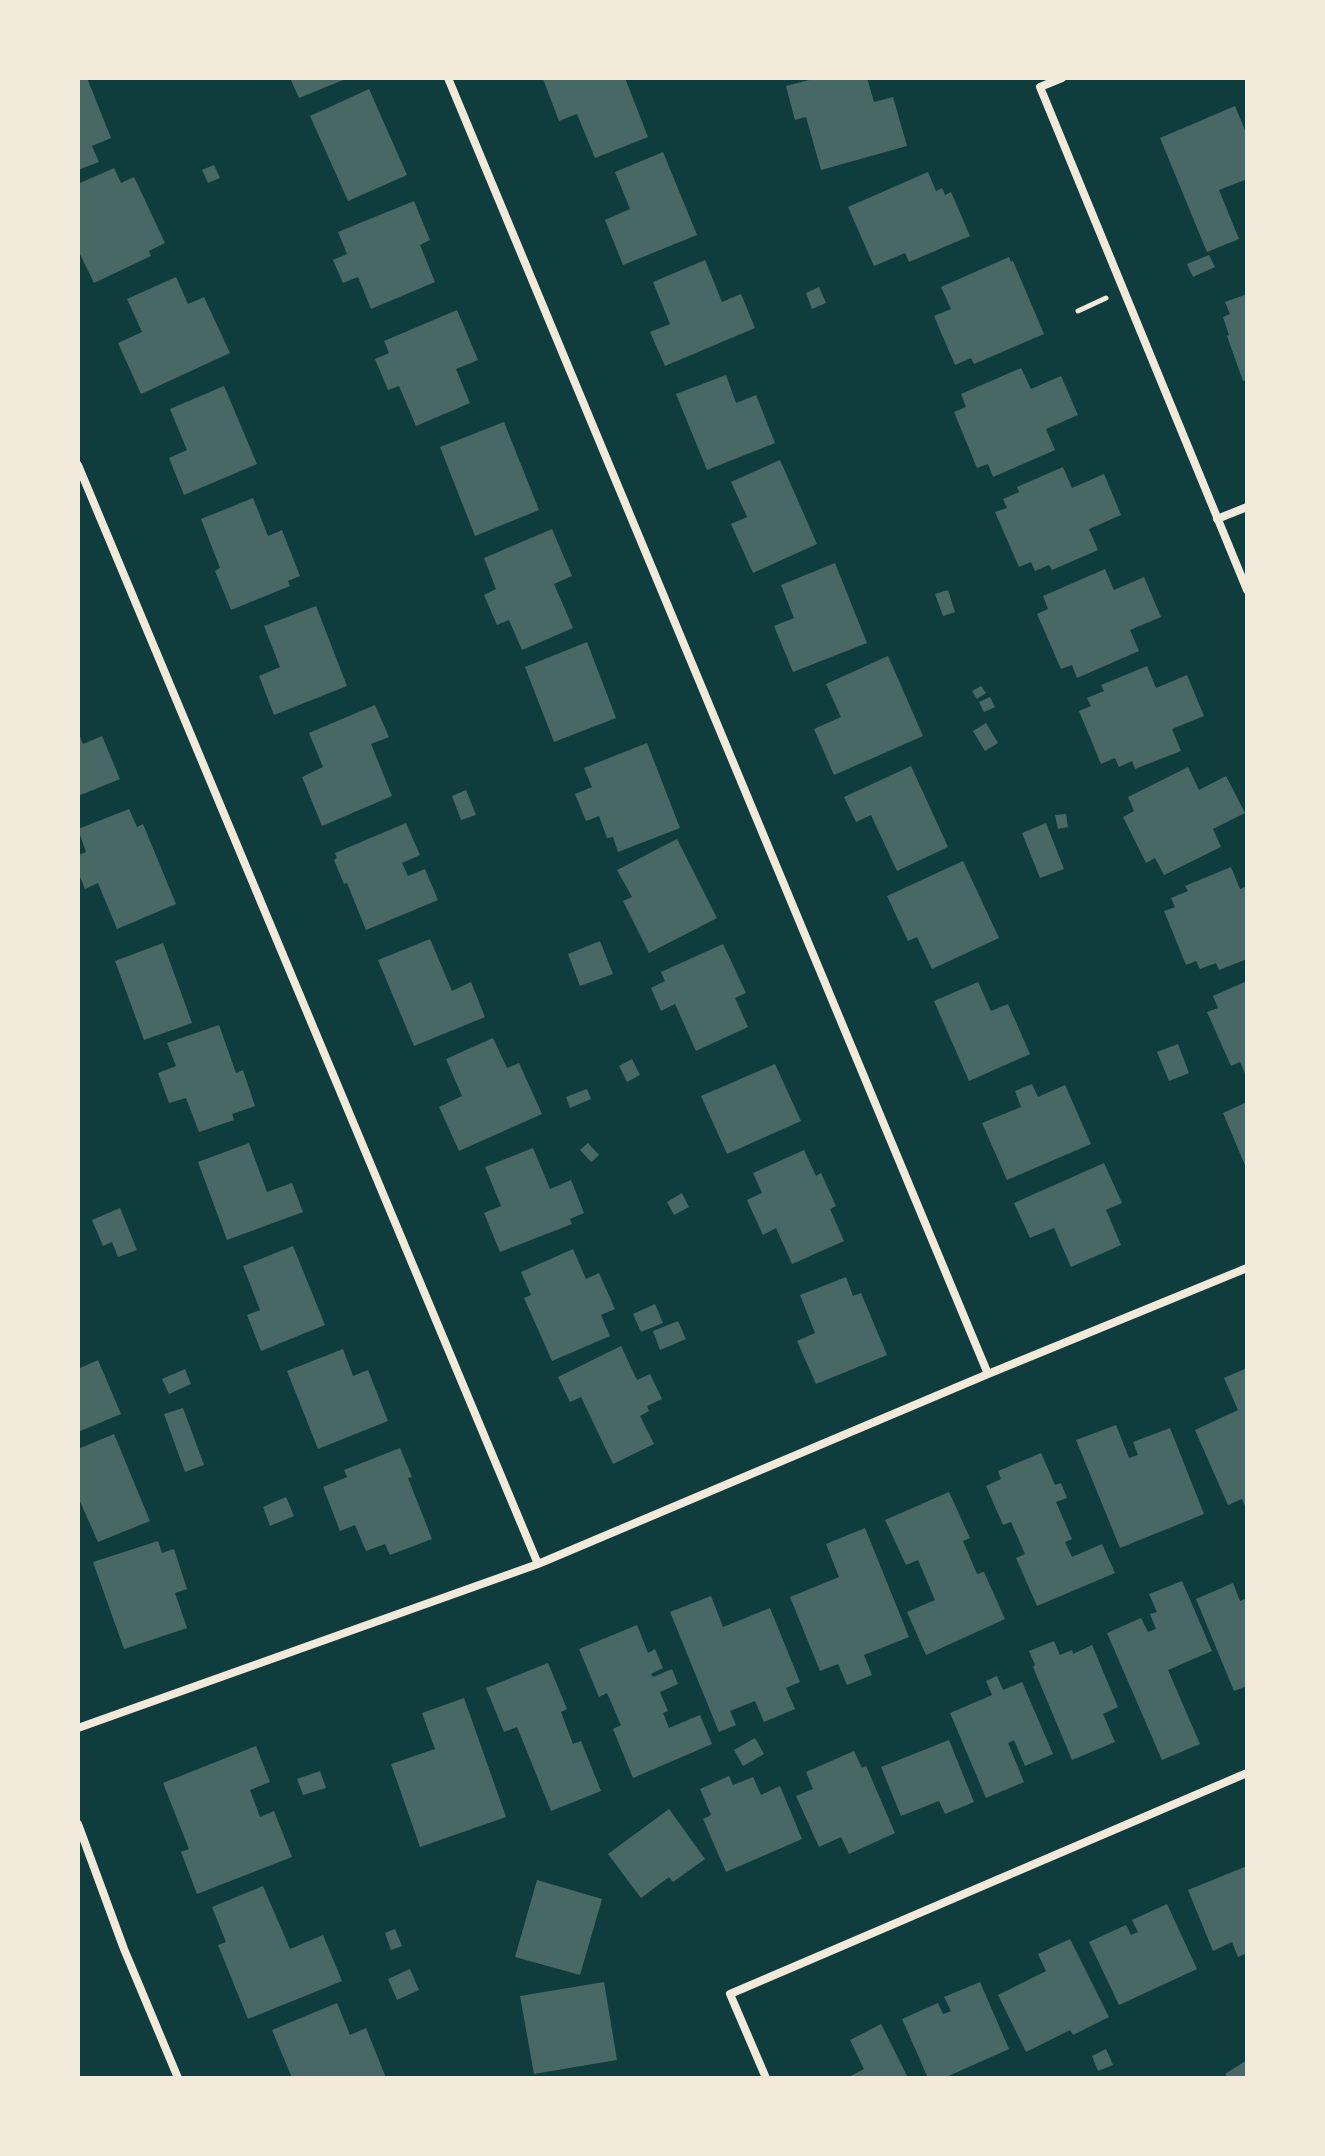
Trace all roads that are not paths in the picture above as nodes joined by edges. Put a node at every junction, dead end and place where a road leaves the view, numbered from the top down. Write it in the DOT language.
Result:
graph roads {
  1 [pos="448,78"];
  2 [pos="1062,78"];
  3 [pos="78,465"];
  4 [pos="1247,507"];
  5 [pos="1217,519"];
  6 [pos="1247,590"];
  7 [pos="1247,1268"];
  8 [pos="988,1374"];
  9 [pos="538,1564"];
  10 [pos="78,1728"];
  11 [pos="1247,1773"];
  12 [pos="78,1824"];
  13 [pos="178,2078"];
  14 [pos="766,2078"];
  1 -- 8 [label="street"];
  2 -- 5 [label="street"];
  3 -- 9 [label="street"];
  4 -- 5 [label="street"];
  5 -- 6 [label="street"];
  7 -- 8 [label="street"];
  8 -- 9 [label="street"];
  9 -- 10 [label="street"];
  11 -- 14 [label="street"];
  12 -- 13 [label="street"];
}
